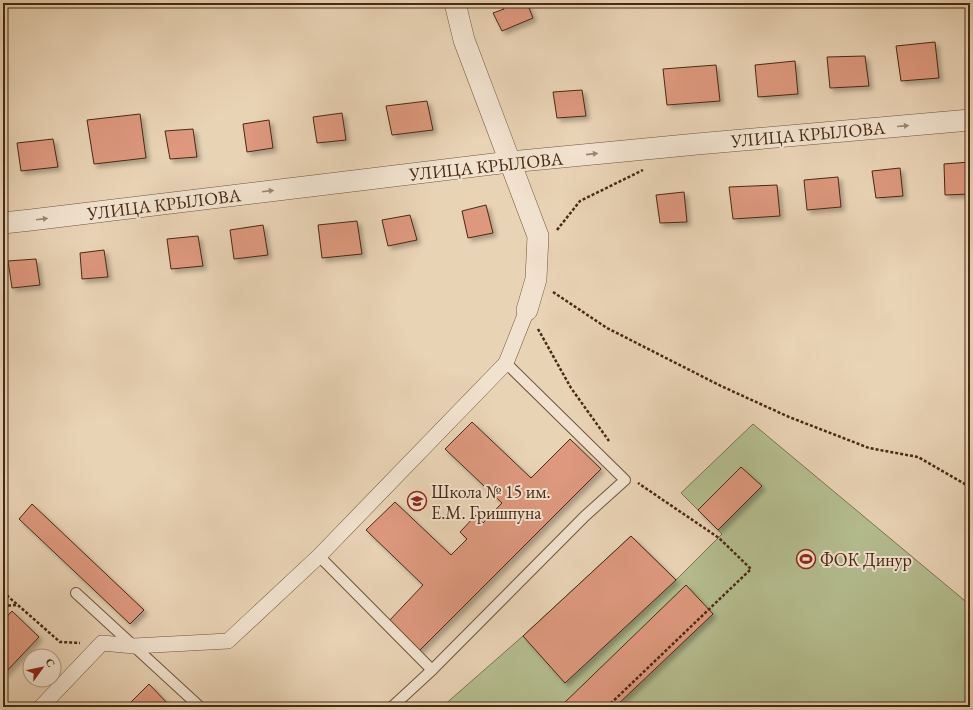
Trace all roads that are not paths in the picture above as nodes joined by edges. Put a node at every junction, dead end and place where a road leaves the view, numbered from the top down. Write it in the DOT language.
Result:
graph roads {
  1 [pos="455,3"];
  2 [pos="970,120"];
  3 [pos="510,162"];
  4 [pos="3,223"];
  5 [pos="527,310"];
  6 [pos="506,363"];
  7 [pos="319,556"];
  8 [pos="76,593"];
  9 [pos="134,646"];
  10 [pos="432,670"];
  11 [pos="41,707"];
  12 [pos="200,707"];
  13 [pos="392,707"];
  1 -- 3 [label="street"];
  3 -- 2 [label="street, УЛИЦА КРЫЛОВА, one-way"];
  4 -- 3 [label="street, УЛИЦА КРЫЛОВА, one-way"];
  3 -- 5 [label="street"];
  5 -- 6 [label="street"];
  6 -- 7 [label="street"];
  6 -- 10 [label="lane"];
  7 -- 9 [label="street"];
  7 -- 10 [label="lane"];
  8 -- 9 [label="lane"];
  9 -- 11 [label="street"];
  9 -- 12 [label="lane"];
  10 -- 13 [label="lane"];
}
